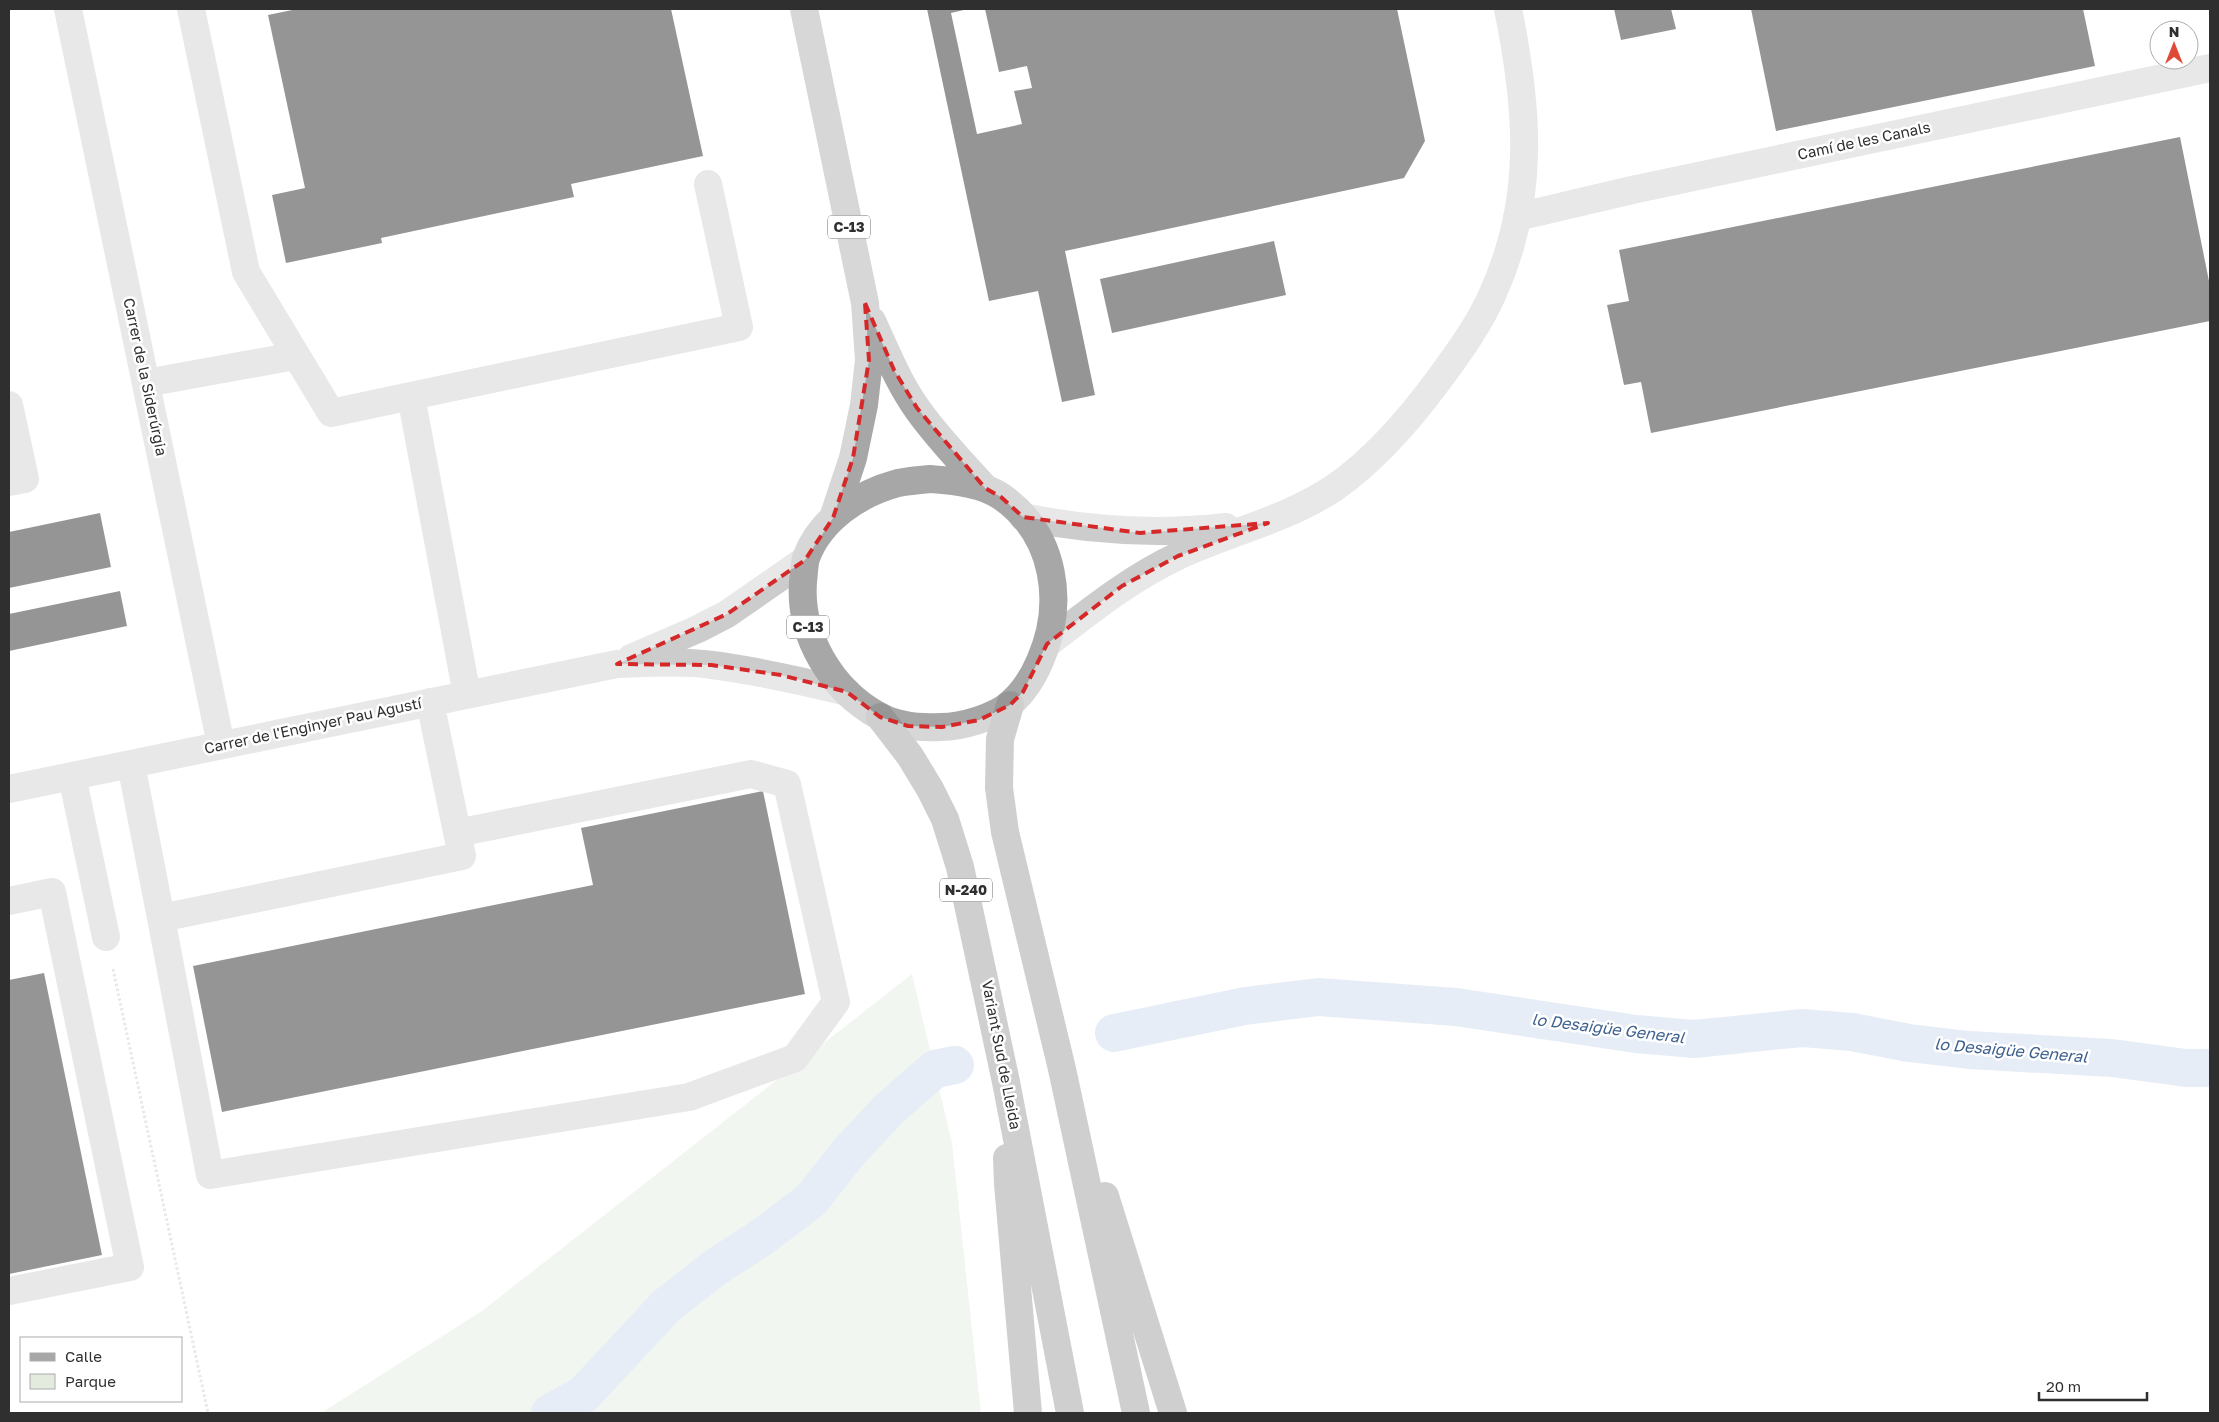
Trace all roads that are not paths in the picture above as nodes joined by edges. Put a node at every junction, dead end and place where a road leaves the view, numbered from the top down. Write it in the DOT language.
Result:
graph roads {
  1 [pos="68,9"];
  2 [pos="191,9"];
  3 [pos="804,9"];
  4 [pos="1508,9"];
  5 [pos="2210,68"];
  6 [pos="708,184"];
  7 [pos="1517,217"];
  8 [pos="865,303"];
  9 [pos="295,356"];
  10 [pos="146,383"];
  11 [pos="411,396"];
  12 [pos="9,405"];
  13 [pos="9,482"];
  14 [pos="985,488"];
  15 [pos="1023,517"];
  16 [pos="833,518"];
  17 [pos="1268,522"];
  18 [pos="805,560"];
  19 [pos="1047,644"];
  20 [pos="617,664"];
  21 [pos="847,692"];
  22 [pos="467,695"];
  23 [pos="430,702"];
  24 [pos="1010,705"];
  25 [pos="880,717"];
  26 [pos="221,745"];
  27 [pos="131,764"];
  28 [pos="72,776"];
  29 [pos="9,790"];
  30 [pos="457,833"];
  31 [pos="9,902"];
  32 [pos="161,918"];
  33 [pos="59,924"];
  34 [pos="1062,1069"];
  35 [pos="1006,1082"];
  36 [pos="9,1291"];
  37 [pos="1028,1413"];
  38 [pos="1070,1413"];
  39 [pos="1136,1413"];
  40 [pos="1173,1413"];
  1 -- 10 [label="street, Carrer de la Siderúrgia"];
  2 -- 9 [label="street"];
  3 -- 8 [label="main road, C-13"];
  4 -- 7 [label="street"];
  5 -- 7 [label="street, Camí de les Canals"];
  6 -- 11 [label="street"];
  7 -- 17 [label="street"];
  8 -- 14 [label="main road, C-13"];
  8 -- 16 [label="main road, C-13"];
  9 -- 10 [label="street"];
  9 -- 11 [label="street"];
  10 -- 26 [label="street, Carrer de la Siderúrgia"];
  11 -- 22 [label="street"];
  12 -- 13 [label="street"];
  14 -- 15 [label="main road, C-13"];
  14 -- 16 [label="main road, C-13"];
  15 -- 17 [label="street"];
  15 -- 19 [label="main road, C-13"];
  16 -- 18 [label="main road, C-13"];
  17 -- 19 [label="street"];
  18 -- 20 [label="street, Carrer de l'Enginyer Pau Agustí"];
  18 -- 21 [label="main road, C-13"];
  19 -- 24 [label="main road, C-13"];
  20 -- 21 [label="street, Carrer de l'Enginyer Pau Agustí"];
  20 -- 22 [label="street, Carrer de l'Enginyer Pau Agustí"];
  21 -- 25 [label="main road, C-13"];
  22 -- 23 [label="street, Carrer de l'Enginyer Pau Agustí"];
  23 -- 26 [label="street, Carrer de l'Enginyer Pau Agustí"];
  23 -- 30 [label="street"];
  24 -- 25 [label="main road, C-13"];
  24 -- 34 [label="highway"];
  25 -- 35 [label="highway, Variant Sud de Lleida / N-240"];
  26 -- 27 [label="street, Carrer de l'Enginyer Pau Agustí"];
  27 -- 28 [label="street, Carrer de l'Enginyer Pau Agustí"];
  27 -- 32 [label="street"];
  28 -- 29 [label="street, Carrer de l'Enginyer Pau Agustí"];
  28 -- 33 [label="street"];
  30 -- 32 [label="street"];
  30 -- 32 [label="street"];
  31 -- 33 [label="street"];
  33 -- 36 [label="street"];
  34 -- 39 [label="highway"];
  34 -- 40 [label="highway"];
  35 -- 37 [label="highway, N-240"];
  35 -- 38 [label="highway, Variant Sud de Lleida / N-240"];
}
